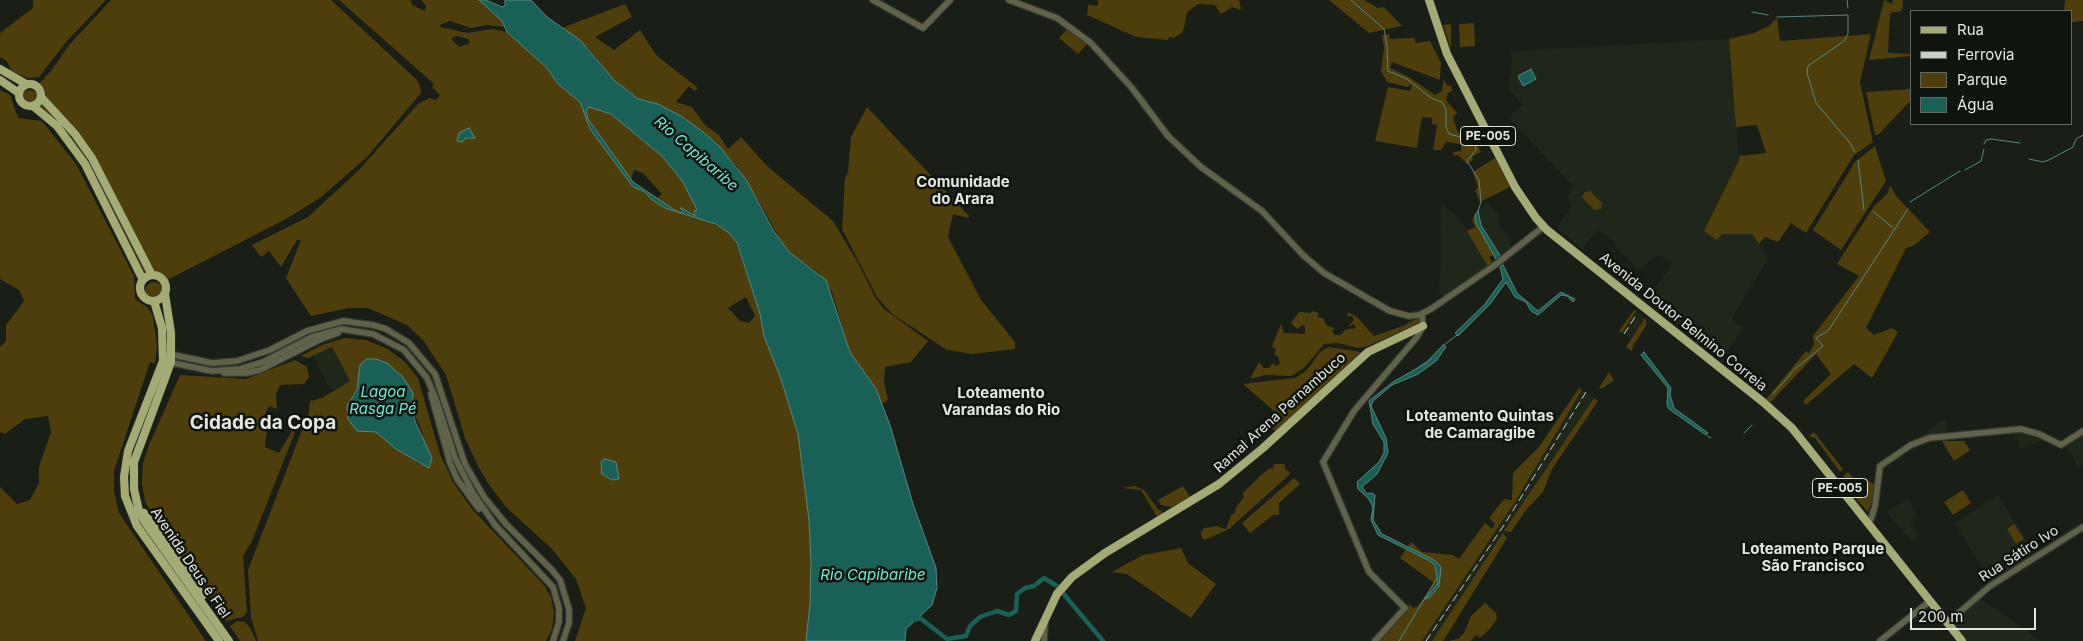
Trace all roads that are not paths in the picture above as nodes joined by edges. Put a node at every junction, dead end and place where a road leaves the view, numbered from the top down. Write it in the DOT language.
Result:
graph roads {
  1 [pos="873,0"];
  2 [pos="950,0"];
  3 [pos="1009,0"];
  4 [pos="1429,0"];
  5 [pos="0,64"];
  6 [pos="2,71"];
  7 [pos="0,80"];
  8 [pos="26,84"];
  9 [pos="19,92"];
  10 [pos="41,97"];
  11 [pos="33,106"];
  12 [pos="1543,226"];
  13 [pos="152,275"];
  14 [pos="143,280"];
  15 [pos="165,294"];
  16 [pos="154,301"];
  17 [pos="1422,314"];
  18 [pos="1423,326"];
  19 [pos="168,358"];
  20 [pos="2083,431"];
  21 [pos="1870,521"];
  22 [pos="2083,527"];
  23 [pos="1930,601"];
  24 [pos="1045,619"];
  25 [pos="1947,623"];
  26 [pos="219,641"];
  27 [pos="228,641"];
  28 [pos="553,641"];
  29 [pos="564,641"];
  30 [pos="1035,641"];
  31 [pos="1042,641"];
  32 [pos="1375,641"];
  33 [pos="1880,641"];
  34 [pos="1962,641"];
  1 -- 2 [label="street"];
  3 -- 17 [label="street"];
  4 -- 12 [label="main road, Avenida Doutor Belmino Correia / PE-005"];
  5 -- 6 [label="main road"];
  6 -- 8 [label="main road"];
  7 -- 9 [label="main road"];
  8 -- 9 [label="main road"];
  8 -- 10 [label="main road"];
  9 -- 11 [label="main road"];
  10 -- 11 [label="main road"];
  10 -- 13 [label="main road"];
  11 -- 14 [label="main road"];
  12 -- 17 [label="street"];
  12 -- 21 [label="main road, Avenida Doutor Belmino Correia / PE-005"];
  13 -- 14 [label="main road"];
  13 -- 15 [label="main road"];
  14 -- 16 [label="main road"];
  15 -- 16 [label="main road"];
  15 -- 19 [label="main road, Avenida Deus é Fiel"];
  16 -- 19 [label="main road, Avenida Deus é Fiel"];
  17 -- 18 [label="street"];
  18 -- 24 [label="main road, Ramal Arena Pernambuco"];
  18 -- 32 [label="street"];
  19 -- 26 [label="main road, Avenida Deus é Fiel"];
  19 -- 27 [label="main road, Avenida Deus é Fiel"];
  19 -- 28 [label="street"];
  19 -- 29 [label="street"];
  20 -- 21 [label="street"];
  21 -- 23 [label="main road, Avenida Doutor Belmino Correia / PE-005"];
  22 -- 25 [label="street, Rua Sátiro Ivo"];
  23 -- 25 [label="main road, Avenida Doutor Belmino Correia / PE-005"];
  23 -- 33 [label="street"];
  24 -- 30 [label="main road"];
  24 -- 31 [label="main road"];
  25 -- 34 [label="main road, Avenida Doutor Belmino Correia / PE-005"];
}
